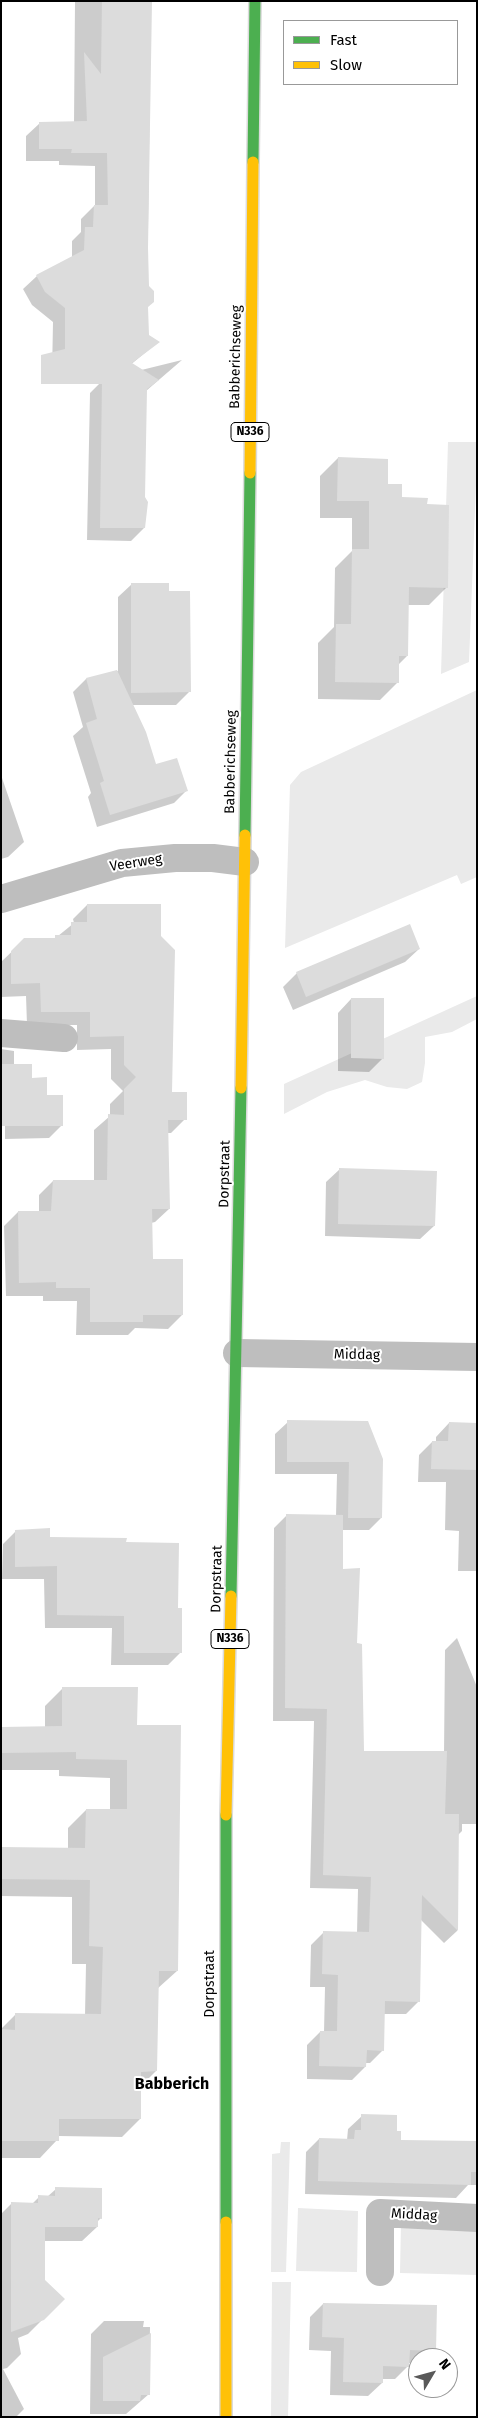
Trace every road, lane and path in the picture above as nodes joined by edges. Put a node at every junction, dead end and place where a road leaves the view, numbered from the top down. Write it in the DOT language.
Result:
graph roads {
  1 [pos="255,1"];
  2 [pos="245,862"];
  3 [pos="1,900"];
  4 [pos="1,1033"];
  5 [pos="64,1038"];
  6 [pos="237,1352"];
  7 [pos="477,1357"];
  8 [pos="477,2218"];
  9 [pos="380,2272"];
  10 [pos="226,2417"];
  1 -- 2 [label="main road, Babberichseweg / N336"];
  2 -- 3 [label="street, Veerweg"];
  2 -- 6 [label="main road, Dorpstraat / N336"];
  4 -- 5 [label="street"];
  6 -- 7 [label="street, Middag"];
  6 -- 10 [label="main road, Dorpstraat / N336"];
  8 -- 9 [label="street, Middag"];
}
